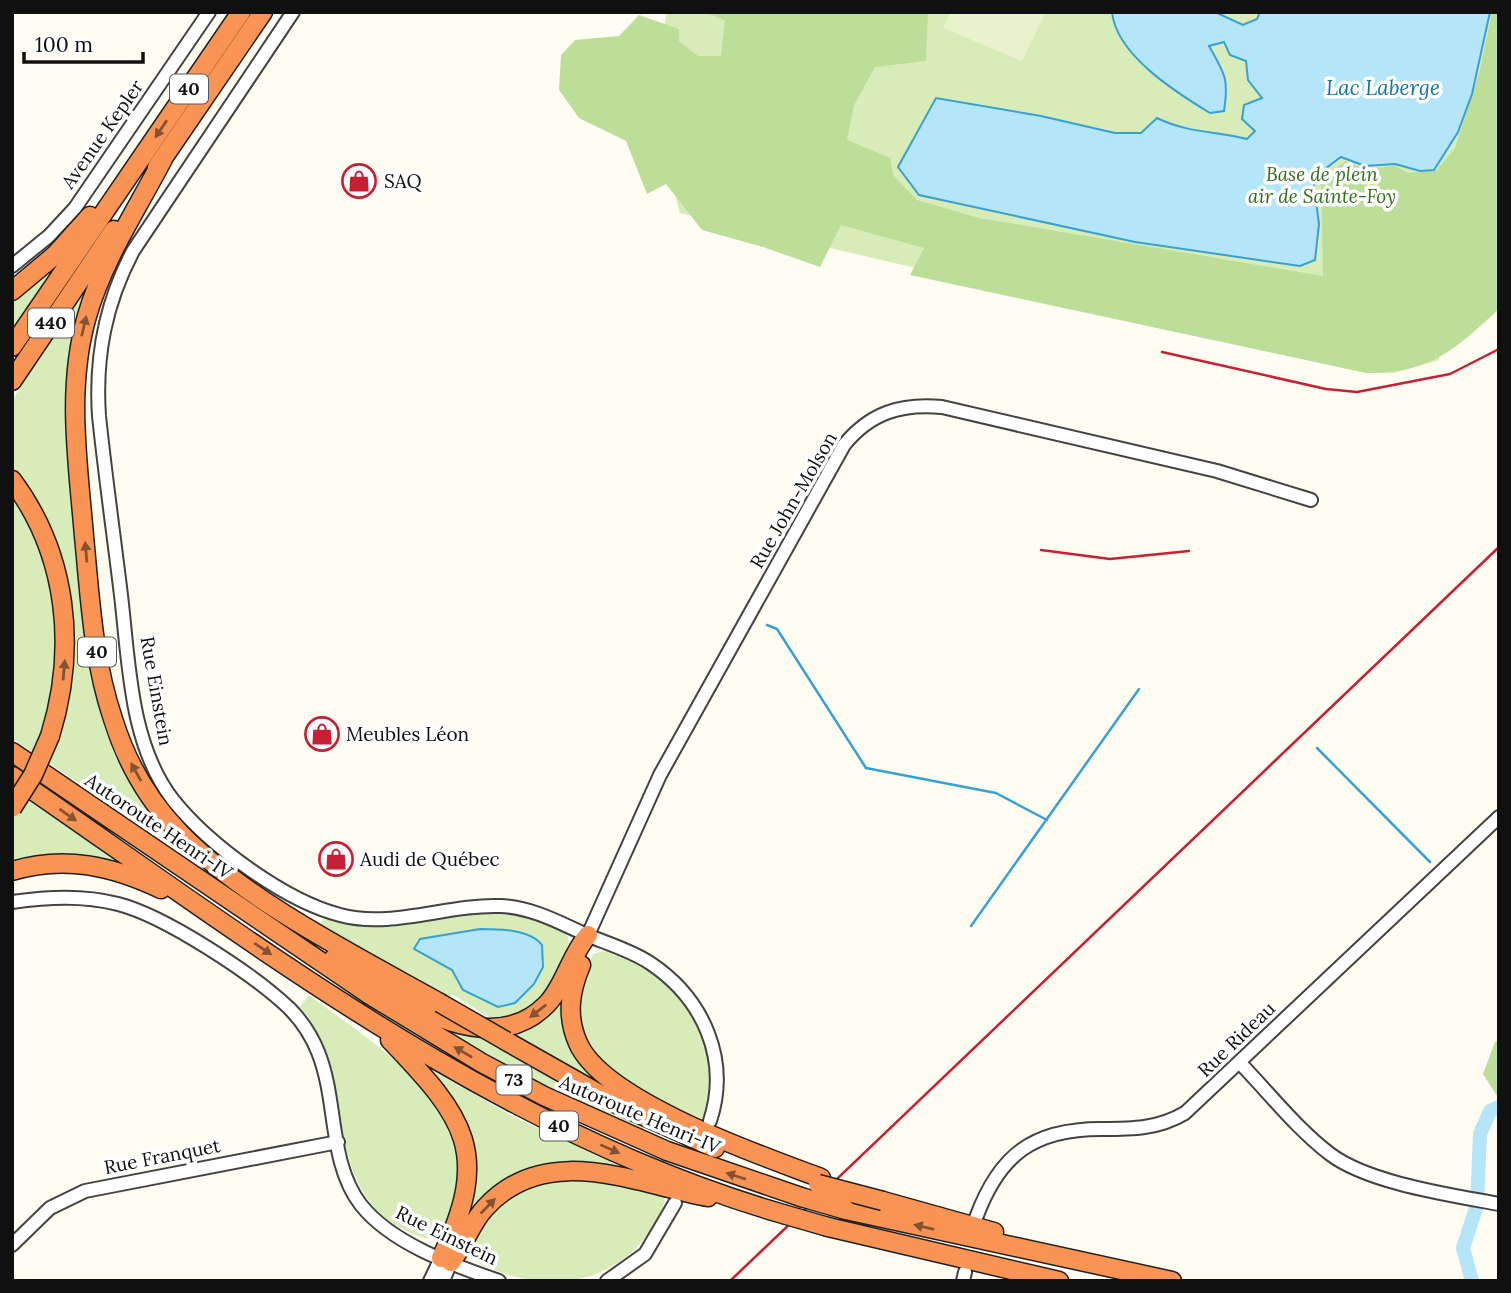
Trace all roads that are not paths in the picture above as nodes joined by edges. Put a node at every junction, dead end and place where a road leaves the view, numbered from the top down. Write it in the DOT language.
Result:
graph roads {
  1 [pos="209,12"];
  2 [pos="241,12"];
  3 [pos="263,12"];
  4 [pos="293,12"];
  5 [pos="163,159"];
  6 [pos="136,167"];
  7 [pos="12,266"];
  8 [pos="12,291"];
  9 [pos="12,347"];
  10 [pos="12,381"];
  11 [pos="12,480"];
  12 [pos="1311,500"];
  13 [pos="12,752"];
  14 [pos="12,776"];
  15 [pos="68,789"];
  16 [pos="12,808"];
  17 [pos="1499,817"];
  18 [pos="12,871"];
  19 [pos="12,902"];
  20 [pos="206,910"];
  21 [pos="588,935"];
  22 [pos="376,1026"];
  23 [pos="1240,1063"];
  24 [pos="710,1121"];
  25 [pos="338,1142"];
  26 [pos="819,1181"];
  27 [pos="675,1203"];
  28 [pos="1496,1204"];
  29 [pos="752,1205"];
  30 [pos="976,1218"];
  31 [pos="12,1245"];
  32 [pos="446,1260"];
  33 [pos="1111,1267"];
  34 [pos="430,1281"];
  35 [pos="443,1281"];
  36 [pos="499,1281"];
  37 [pos="607,1281"];
  38 [pos="1059,1281"];
  39 [pos="1172,1281"];
  1 -- 7 [label="street, Avenue Kepler"];
  2 -- 6 [label="highway, 40, one-way"];
  3 -- 5 [label="highway, 40"];
  4 -- 21 [label="street, Rue Einstein"];
  5 -- 10 [label="highway, 440"];
  26 -- 5 [label="highway, 40, one-way, bridge"];
  6 -- 8 [label="highway"];
  6 -- 9 [label="highway, 40"];
  16 -- 11 [label="highway, one-way, bridge"];
  12 -- 21 [label="street, Rue John-Molson"];
  13 -- 15 [label="highway, Autoroute Henri-IV / 73"];
  14 -- 20 [label="highway, 40, one-way"];
  21 -- 15 [label="highway, one-way"];
  33 -- 15 [label="highway, Autoroute Henri-IV / 73, one-way, bridge"];
  17 -- 23 [label="street, Rue Rideau"];
  18 -- 20 [label="highway"];
  19 -- 25 [label="street, Rue Einstein"];
  20 -- 22 [label="highway, 40, one-way"];
  21 -- 24 [label="street, Rue Einstein"];
  21 -- 26 [label="highway"];
  22 -- 29 [label="highway, 40, one-way"];
  22 -- 32 [label="highway"];
  23 -- 28 [label="street"];
  23 -- 30 [label="street, Rue Rideau"];
  25 -- 31 [label="street, Rue Franquet"];
  25 -- 32 [label="street, Rue Einstein"];
  26 -- 33 [label="highway, 40, bridge"];
  27 -- 37 [label="street"];
  32 -- 29 [label="highway, one-way"];
  29 -- 38 [label="highway, 40, bridge"];
  32 -- 34 [label="street"];
  32 -- 35 [label="street"];
  32 -- 36 [label="street, Rue Einstein"];
  33 -- 39 [label="highway, Autoroute Henri-IV / 40"];
}
